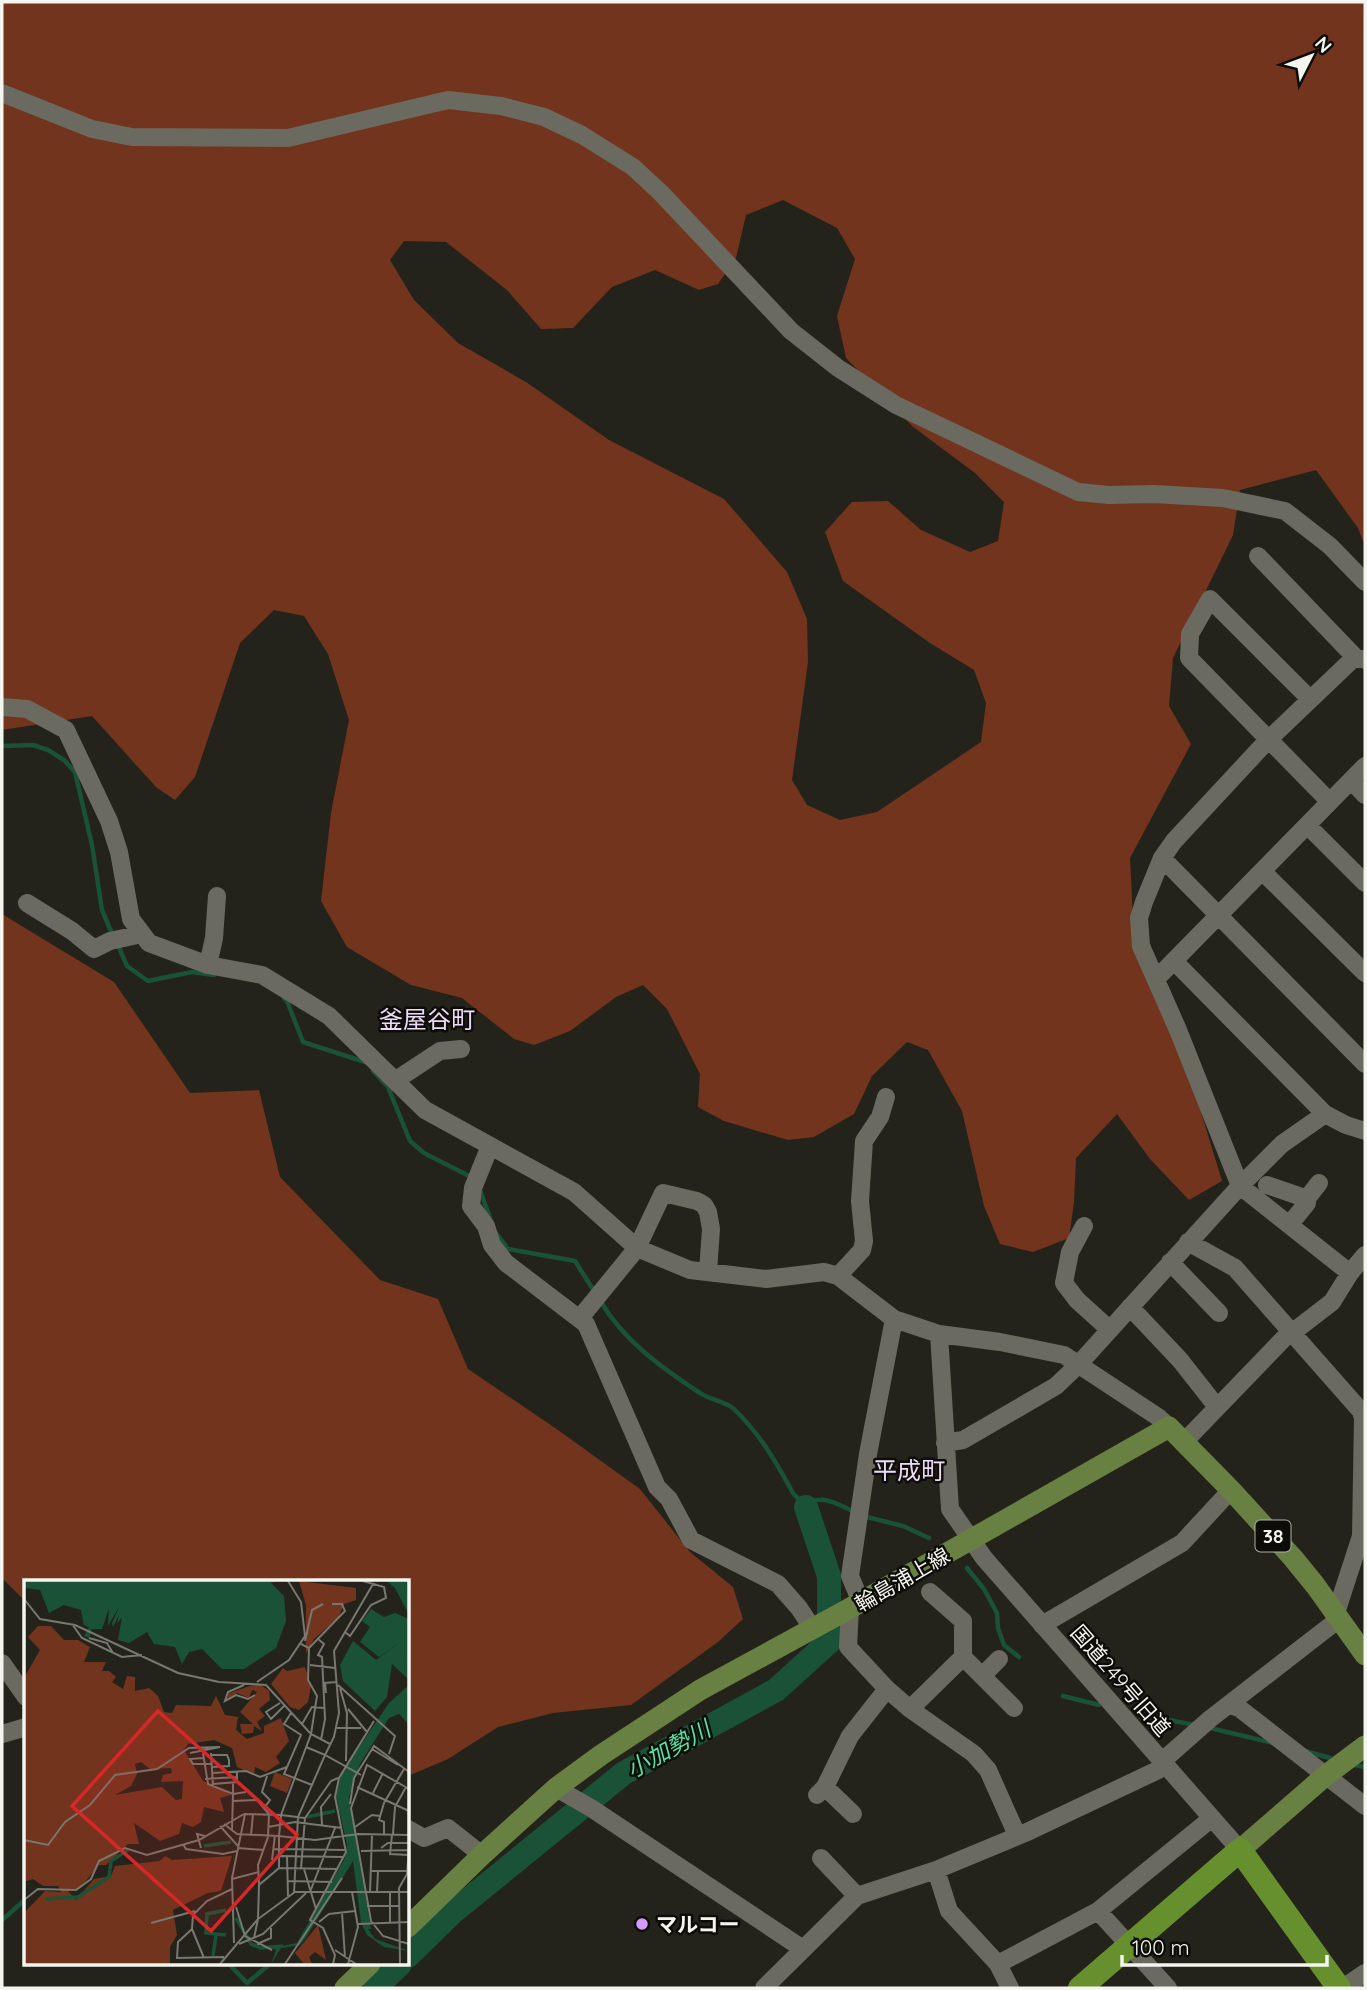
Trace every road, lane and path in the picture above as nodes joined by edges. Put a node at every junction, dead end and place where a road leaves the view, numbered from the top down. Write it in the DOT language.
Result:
graph roads {
  1 [pos="2,93"];
  2 [pos="1258,556"];
  3 [pos="1365,582"];
  4 [pos="1360,659"];
  5 [pos="1310,699"];
  6 [pos="2,707"];
  7 [pos="1268,740"];
  8 [pos="1365,766"];
  9 [pos="1351,780"];
  10 [pos="1365,795"];
  11 [pos="1329,801"];
  12 [pos="1307,825"];
  13 [pos="1162,858"];
  14 [pos="1263,872"];
  15 [pos="1365,883"];
  16 [pos="217,896"];
  17 [pos="27,903"];
  18 [pos="1219,915"];
  19 [pos="142,934"];
  20 [pos="1174,961"];
  21 [pos="208,965"];
  22 [pos="1365,973"];
  23 [pos="1156,979"];
  24 [pos="461,1049"];
  25 [pos="1365,1064"];
  26 [pos="396,1080"];
  27 [pos="886,1097"];
  28 [pos="1325,1114"];
  29 [pos="1365,1131"];
  30 [pos="491,1146"];
  31 [pos="1320,1183"];
  32 [pos="1267,1185"];
  33 [pos="1240,1186"];
  34 [pos="1305,1201"];
  35 [pos="1290,1224"];
  36 [pos="1084,1226"];
  37 [pos="1188,1242"];
  38 [pos="636,1248"];
  39 [pos="1365,1255"];
  40 [pos="1171,1262"];
  41 [pos="708,1272"];
  42 [pos="1350,1273"];
  43 [pos="838,1276"];
  44 [pos="1130,1307"];
  45 [pos="1219,1313"];
  46 [pos="580,1318"];
  47 [pos="894,1319"];
  48 [pos="1109,1329"];
  49 [pos="1292,1331"];
  50 [pos="939,1334"];
  51 [pos="1079,1365"];
  52 [pos="1217,1407"];
  53 [pos="1362,1409"];
  54 [pos="1176,1435"];
  55 [pos="945,1443"];
  56 [pos="1231,1490"];
  57 [pos="1363,1535"];
  58 [pos="970,1539"];
  59 [pos="930,1592"];
  60 [pos="852,1607"];
  61 [pos="1337,1616"];
  62 [pos="1042,1625"];
  63 [pos="813,1629"];
  64 [pos="1365,1655"];
  65 [pos="963,1657"];
  66 [pos="999,1659"];
  67 [pos="2,1662"];
  68 [pos="982,1676"];
  69 [pos="887,1689"];
  70 [pos="24,1694"];
  71 [pos="1229,1705"];
  72 [pos="1014,1708"];
  73 [pos="910,1709"];
  74 [pos="24,1728"];
  75 [pos="2,1734"];
  76 [pos="1365,1746"];
  77 [pos="1164,1762"];
  78 [pos="1325,1776"];
  79 [pos="564,1792"];
  80 [pos="1365,1806"];
  81 [pos="853,1814"];
  82 [pos="1212,1818"];
  83 [pos="410,1830"];
  84 [pos="1017,1835"];
  85 [pos="1240,1850"];
  86 [pos="482,1855"];
  87 [pos="821,1858"];
  88 [pos="936,1870"];
  89 [pos="857,1896"];
  90 [pos="1098,1911"];
  91 [pos="410,1925"];
  92 [pos="1130,1946"];
  93 [pos="803,1949"];
  94 [pos="998,1964"];
  95 [pos="368,1966"];
  96 [pos="1365,1973"];
  97 [pos="345,1988"];
  98 [pos="764,1988"];
  99 [pos="1010,1988"];
  100 [pos="1080,1988"];
  101 [pos="1168,1988"];
  102 [pos="1341,1988"];
  1 -- 3 [label="street"];
  2 -- 4 [label="street"];
  4 -- 5 [label="street"];
  5 -- 7 [label="street"];
  5 -- 7 [label="street"];
  6 -- 19 [label="street"];
  7 -- 11 [label="street"];
  7 -- 13 [label="street"];
  8 -- 9 [label="street"];
  9 -- 10 [label="street"];
  9 -- 11 [label="street"];
  11 -- 12 [label="street"];
  12 -- 14 [label="street"];
  12 -- 15 [label="street"];
  13 -- 18 [label="street"];
  13 -- 23 [label="street"];
  14 -- 18 [label="street"];
  14 -- 22 [label="street"];
  16 -- 21 [label="street"];
  17 -- 19 [label="street"];
  18 -- 20 [label="street"];
  18 -- 25 [label="street"];
  19 -- 21 [label="street"];
  20 -- 23 [label="street"];
  20 -- 28 [label="street"];
  21 -- 26 [label="street"];
  23 -- 33 [label="street"];
  24 -- 26 [label="street"];
  26 -- 30 [label="street"];
  27 -- 43 [label="street"];
  28 -- 29 [label="street"];
  28 -- 33 [label="street"];
  30 -- 38 [label="street"];
  30 -- 46 [label="street"];
  31 -- 34 [label="street"];
  32 -- 34 [label="street"];
  33 -- 35 [label="street"];
  33 -- 37 [label="street"];
  34 -- 35 [label="street"];
  35 -- 42 [label="street"];
  36 -- 48 [label="street"];
  37 -- 40 [label="street"];
  37 -- 49 [label="street"];
  38 -- 41 [label="street"];
  38 -- 41 [label="street"];
  38 -- 46 [label="street"];
  39 -- 42 [label="street"];
  40 -- 44 [label="street"];
  40 -- 45 [label="street"];
  41 -- 43 [label="street"];
  42 -- 49 [label="street"];
  43 -- 47 [label="street"];
  44 -- 48 [label="street"];
  44 -- 52 [label="street"];
  46 -- 63 [label="street"];
  47 -- 50 [label="street"];
  47 -- 60 [label="street"];
  48 -- 51 [label="street"];
  49 -- 52 [label="street"];
  49 -- 53 [label="street"];
  50 -- 51 [label="street"];
  50 -- 55 [label="street, 国道249号旧道"];
  51 -- 54 [label="street"];
  51 -- 55 [label="street"];
  52 -- 54 [label="street"];
  53 -- 57 [label="street"];
  54 -- 56 [label="main road, 38"];
  54 -- 58 [label="main road, 輪島浦上線"];
  55 -- 58 [label="street, 国道249号旧道"];
  56 -- 61 [label="main road, 38"];
  56 -- 62 [label="street"];
  57 -- 61 [label="street"];
  58 -- 60 [label="main road, 輪島浦上線"];
  58 -- 62 [label="street, 国道249号旧道"];
  59 -- 65 [label="street"];
  60 -- 63 [label="main road, 輪島浦上線"];
  60 -- 69 [label="street"];
  61 -- 64 [label="main road, 38"];
  61 -- 71 [label="street"];
  62 -- 77 [label="street, 国道249号旧道"];
  63 -- 79 [label="main road, 輪島浦上線"];
  65 -- 68 [label="street"];
  65 -- 73 [label="street"];
  66 -- 68 [label="street"];
  67 -- 70 [label="street"];
  68 -- 72 [label="street"];
  69 -- 73 [label="street"];
  69 -- 81 [label="street"];
  71 -- 77 [label="street"];
  71 -- 78 [label="street"];
  73 -- 84 [label="street"];
  74 -- 75 [label="street"];
  76 -- 78 [label="main road"];
  77 -- 82 [label="street, 国道249号旧道"];
  77 -- 84 [label="street"];
  78 -- 80 [label="street"];
  78 -- 85 [label="main road"];
  79 -- 86 [label="main road, 輪島浦上線"];
  79 -- 93 [label="street"];
  82 -- 85 [label="street, 国道249号旧道"];
  82 -- 90 [label="street"];
  83 -- 86 [label="street"];
  84 -- 88 [label="street"];
  85 -- 92 [label="highway"];
  85 -- 102 [label="highway"];
  86 -- 91 [label="main road, 輪島浦上線"];
  87 -- 89 [label="street"];
  88 -- 89 [label="street"];
  88 -- 94 [label="street"];
  89 -- 93 [label="street"];
  90 -- 92 [label="street"];
  90 -- 94 [label="street"];
  92 -- 100 [label="highway"];
  92 -- 101 [label="street"];
  93 -- 98 [label="street"];
  94 -- 99 [label="street"];
  95 -- 97 [label="main road"];
  96 -- 102 [label="street"];
}
